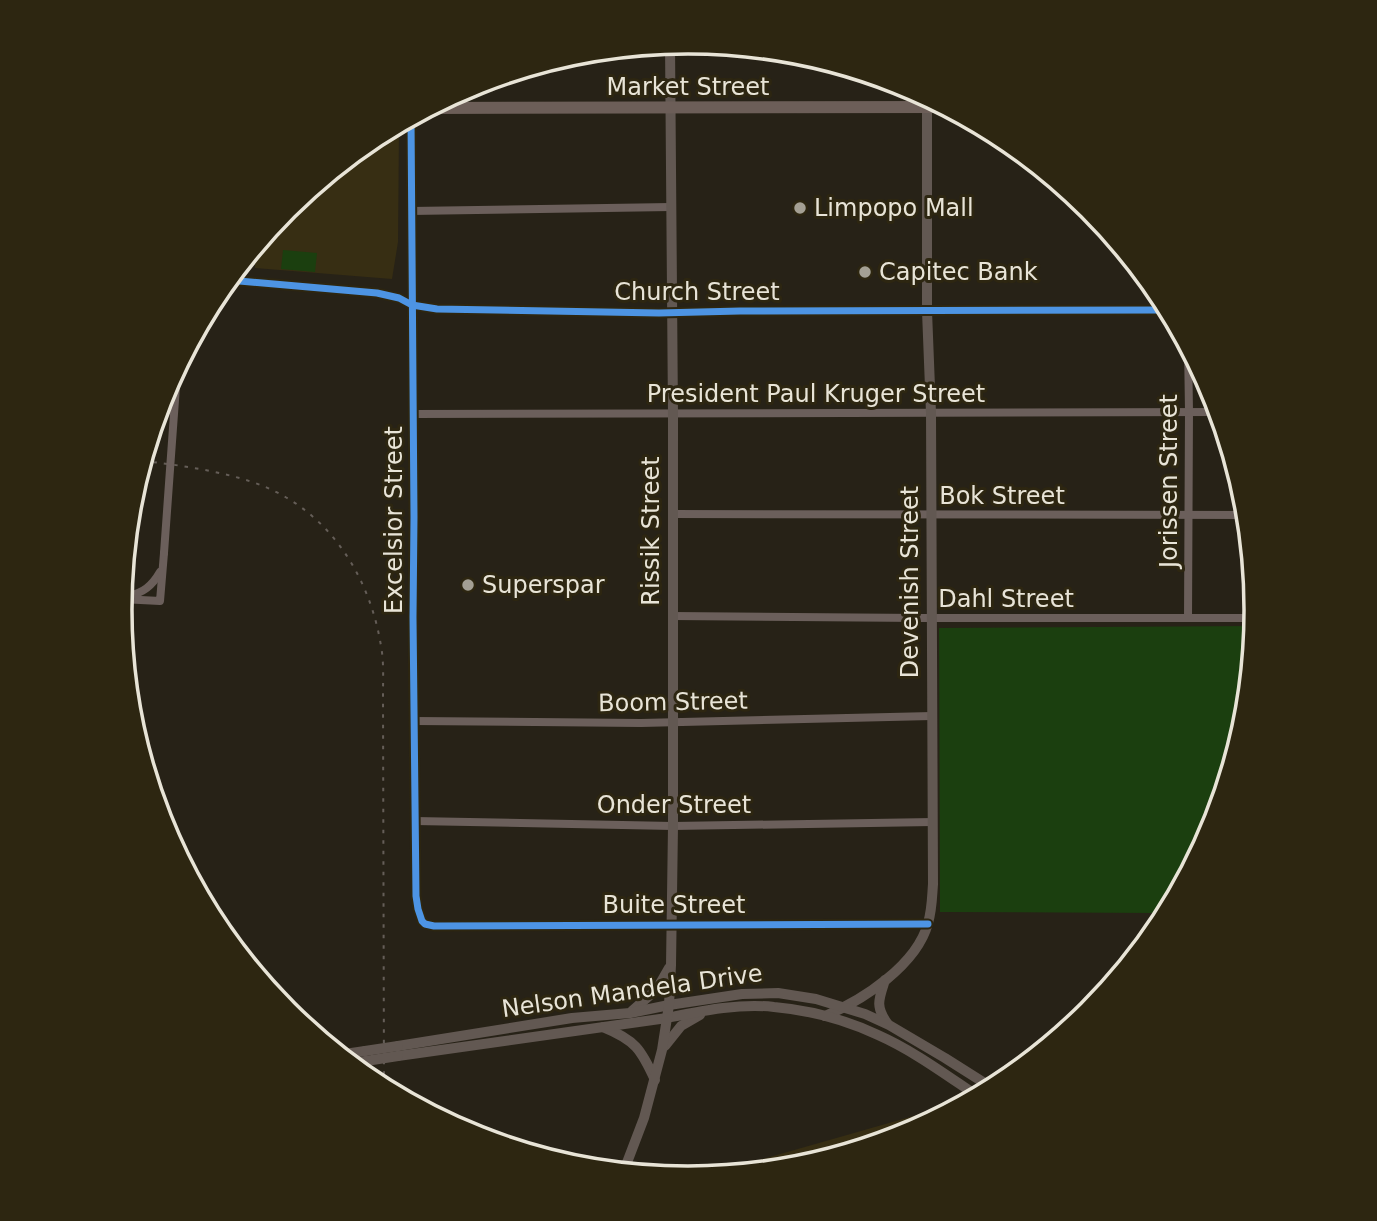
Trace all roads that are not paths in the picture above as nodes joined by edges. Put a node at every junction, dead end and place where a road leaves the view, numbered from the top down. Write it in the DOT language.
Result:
graph roads {
  1 [pos="670,54"];
  2 [pos="913,102"];
  3 [pos="671,107"];
  4 [pos="451,108"];
  5 [pos="927,108"];
  6 [pos="411,128"];
  7 [pos="671,207"];
  8 [pos="411,211"];
  9 [pos="240,281"];
  10 [pos="412,305"];
  11 [pos="1157,310"];
  12 [pos="927,311"];
  13 [pos="672,312"];
  14 [pos="1188,367"];
  15 [pos="174,400"];
  16 [pos="1189,412"];
  17 [pos="1207,412"];
  18 [pos="931,413"];
  19 [pos="413,414"];
  20 [pos="673,415"];
  21 [pos="672,514"];
  22 [pos="931,514"];
  23 [pos="1236,515"];
  24 [pos="1189,516"];
  25 [pos="163,567"];
  26 [pos="132,595"];
  27 [pos="132,599"];
  28 [pos="672,615"];
  29 [pos="932,618"];
  30 [pos="1188,618"];
  31 [pos="1245,618"];
  32 [pos="932,716"];
  33 [pos="415,722"];
  34 [pos="672,722"];
  35 [pos="415,821"];
  36 [pos="933,822"];
  37 [pos="673,826"];
  38 [pos="422,921"];
  39 [pos="672,924"];
  40 [pos="928,924"];
  41 [pos="671,965"];
  42 [pos="885,980"];
  43 [pos="669,1004"];
  44 [pos="846,1007"];
  45 [pos="708,1010"];
  46 [pos="630,1013"];
  47 [pos="825,1016"];
  48 [pos="667,1017"];
  49 [pos="889,1025"];
  50 [pos="601,1026"];
  51 [pos="662,1050"];
  52 [pos="398,1051"];
  53 [pos="355,1056"];
  54 [pos="365,1056"];
  55 [pos="359,1059"];
  56 [pos="654,1081"];
  57 [pos="983,1082"];
  58 [pos="969,1091"];
  59 [pos="626,1163"];
  1 -- 3 [label="main road, Rissik Street"];
  2 -- 3 [label="main road, Market Street"];
  3 -- 4 [label="main road, Market Street"];
  3 -- 7 [label="main road, Rissik Street"];
  5 -- 12 [label="main road, Devenish Street"];
  6 -- 8 [label="street, Excelsior Street"];
  7 -- 8 [label="street"];
  7 -- 13 [label="main road, Rissik Street"];
  8 -- 10 [label="street, Excelsior Street"];
  9 -- 10 [label="street, Church Street"];
  10 -- 13 [label="street, Church Street"];
  10 -- 19 [label="street, Excelsior Street"];
  11 -- 12 [label="street, Church Street"];
  12 -- 13 [label="street, Church Street"];
  12 -- 18 [label="main road, Devenish Street"];
  13 -- 20 [label="main road, Rissik Street"];
  14 -- 16 [label="street, Jorissen Street"];
  15 -- 25 [label="street, bridge"];
  16 -- 17 [label="street, President Paul Kruger Street"];
  16 -- 18 [label="street, President Paul Kruger Street"];
  16 -- 24 [label="street, Jorissen Street"];
  18 -- 20 [label="street, President Paul Kruger Street"];
  18 -- 22 [label="main road, Devenish Street"];
  19 -- 20 [label="street, President Paul Kruger Street"];
  19 -- 33 [label="street, Excelsior Street"];
  20 -- 21 [label="main road, Rissik Street"];
  21 -- 22 [label="street, Bok Street"];
  21 -- 28 [label="main road, Rissik Street"];
  22 -- 24 [label="street, Bok Street"];
  22 -- 29 [label="main road, Devenish Street"];
  23 -- 24 [label="street, Bok Street"];
  24 -- 30 [label="street, Jorissen Street"];
  25 -- 26 [label="street"];
  25 -- 27 [label="street"];
  28 -- 29 [label="street, Dahl Street"];
  28 -- 34 [label="main road, Rissik Street"];
  29 -- 30 [label="street, Dahl Street"];
  29 -- 32 [label="main road, Devenish Street"];
  30 -- 31 [label="street, Dahl Street"];
  32 -- 34 [label="street, Boom Street"];
  32 -- 36 [label="main road, Devenish Street"];
  33 -- 34 [label="street, Boom Street"];
  33 -- 35 [label="street, Excelsior Street"];
  34 -- 37 [label="main road, Rissik Street"];
  35 -- 37 [label="street, Onder Street"];
  35 -- 38 [label="street, Excelsior Street"];
  36 -- 37 [label="street, Onder Street"];
  36 -- 40 [label="main road, Devenish Street"];
  37 -- 39 [label="main road, Rissik Street"];
  38 -- 39 [label="street, Buite Street"];
  39 -- 40 [label="street, Buite Street"];
  39 -- 41 [label="main road, Rissik Street"];
  40 -- 42 [label="main road, Devenish Street"];
  41 -- 43 [label="main road, Rissik Street"];
  41 -- 46 [label="main road"];
  42 -- 44 [label="main road, Devenish Street"];
  42 -- 49 [label="main road"];
  43 -- 44 [label="main road, Nelson Mandela Drive"];
  43 -- 46 [label="main road, Nelson Mandela Drive"];
  43 -- 48 [label="main road, Rissik Street"];
  44 -- 47 [label="main road, Devenish Street"];
  44 -- 49 [label="main road, Nelson Mandela Drive"];
  45 -- 47 [label="main road, Nelson Mandela Drive"];
  45 -- 48 [label="main road, Nelson Mandela Drive"];
  45 -- 51 [label="main road"];
  46 -- 52 [label="main road, Nelson Mandela Drive"];
  47 -- 58 [label="main road, Nelson Mandela Drive"];
  48 -- 50 [label="main road, Nelson Mandela Drive"];
  48 -- 51 [label="main road, Rissik Street"];
  49 -- 57 [label="main road, Nelson Mandela Drive"];
  50 -- 52 [label="main road, Nelson Mandela Drive"];
  50 -- 56 [label="main road"];
  51 -- 56 [label="main road, Rissik Street"];
  52 -- 54 [label="main road, Nelson Mandela Drive, bridge"];
  53 -- 54 [label="main road, Nelson Mandela Drive"];
  54 -- 55 [label="main road, Nelson Mandela Drive"];
  56 -- 59 [label="main road, Rissik Street"];
}
